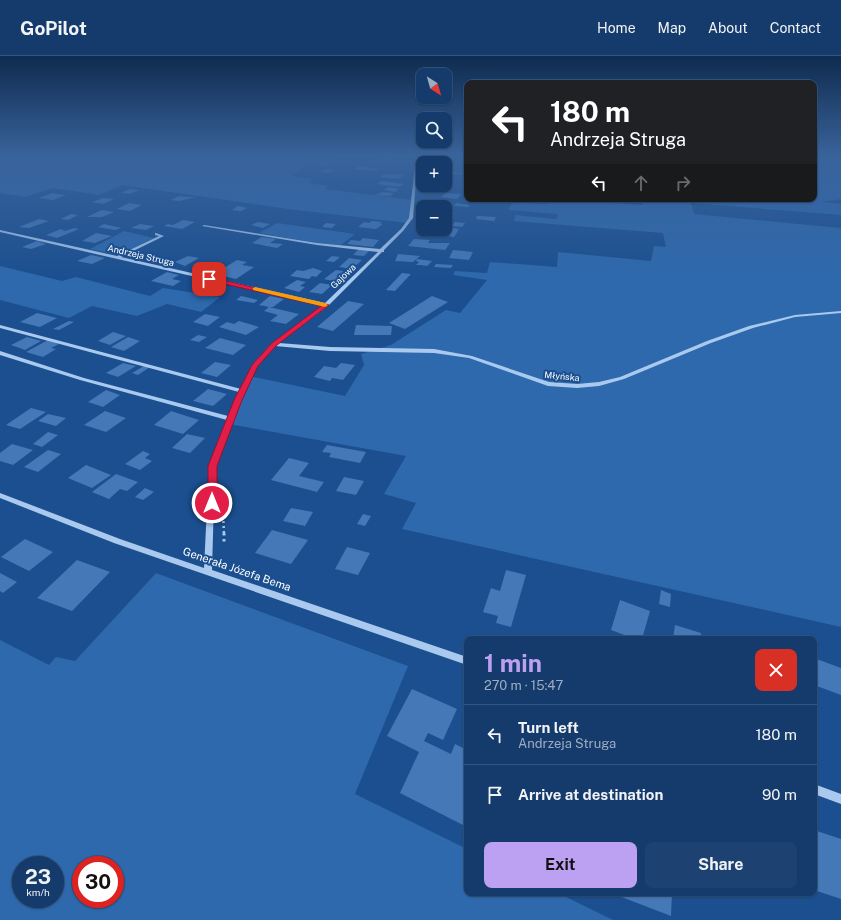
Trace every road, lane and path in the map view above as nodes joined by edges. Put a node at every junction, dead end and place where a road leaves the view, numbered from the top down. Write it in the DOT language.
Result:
graph roads {
  1 [pos="413,197"];
  2 [pos="204,226"];
  3 [pos="0,231"];
  4 [pos="156,234"];
  5 [pos="383,251"];
  6 [pos="118,257"];
  7 [pos="326,305"];
  8 [pos="841,312"];
  9 [pos="0,326"];
  10 [pos="274,344"];
  11 [pos="0,353"];
  12 [pos="243,391"];
  13 [pos="231,419"];
  14 [pos="0,495"];
  15 [pos="208,573"];
  16 [pos="464,660"];
  17 [pos="817,790"];
  18 [pos="841,799"];
  1 -- 5 [label="street, Gajowa"];
  2 -- 5 [label="street"];
  3 -- 6 [label="street, Andrzeja Struga"];
  4 -- 6 [label="street"];
  5 -- 7 [label="street, Gajowa"];
  6 -- 7 [label="street, Andrzeja Struga"];
  7 -- 10 [label="street, Gajowa"];
  8 -- 10 [label="street, Młyńska"];
  9 -- 12 [label="street"];
  10 -- 12 [label="street, Gajowa"];
  11 -- 13 [label="street"];
  12 -- 13 [label="street, Gajowa"];
  13 -- 15 [label="street, Gajowa"];
  14 -- 15 [label="street, Generała Józefa Bema"];
  15 -- 16 [label="street, Generała Józefa Bema"];
  17 -- 18 [label="street"];
}
